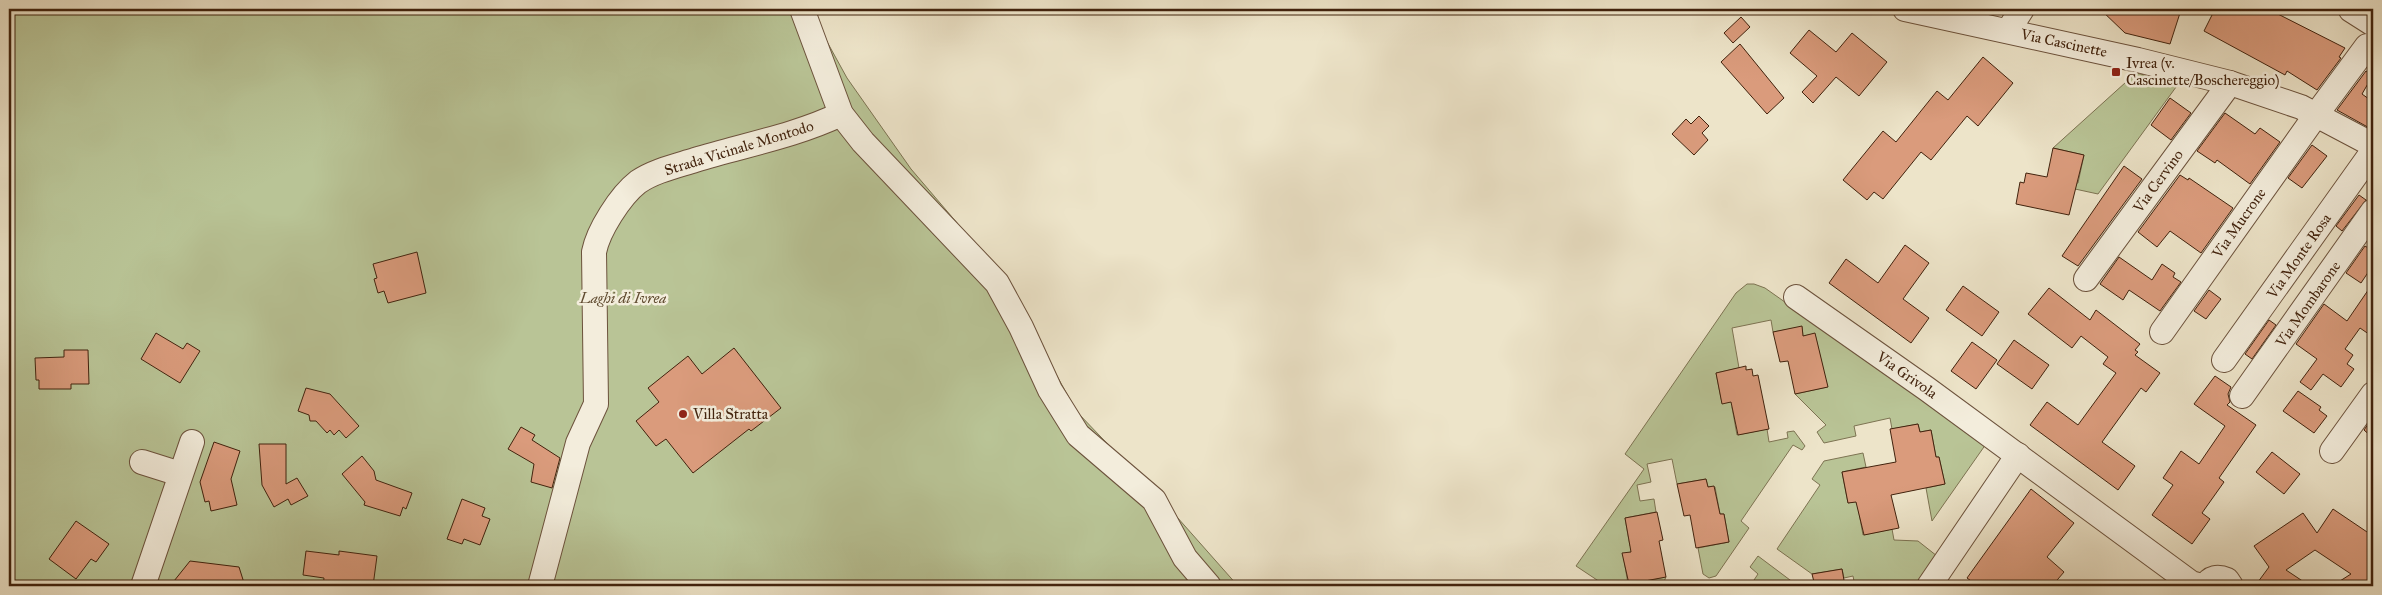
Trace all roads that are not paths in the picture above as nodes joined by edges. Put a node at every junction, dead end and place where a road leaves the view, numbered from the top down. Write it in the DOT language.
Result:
graph roads {
  1 [pos="802,9"];
  2 [pos="1905,9"];
  3 [pos="2022,9"];
  4 [pos="2352,9"];
  5 [pos="1934,12"];
  6 [pos="2373,24"];
  7 [pos="2008,31"];
  8 [pos="2373,45"];
  9 [pos="2230,83"];
  10 [pos="841,114"];
  11 [pos="2316,115"];
  12 [pos="2373,145"];
  13 [pos="2373,151"];
  14 [pos="2373,211"];
  15 [pos="2086,279"];
  16 [pos="1796,297"];
  17 [pos="2162,332"];
  18 [pos="2224,360"];
  19 [pos="2373,394"];
  20 [pos="2242,396"];
  21 [pos="192,442"];
  22 [pos="2332,451"];
  23 [pos="2018,455"];
  24 [pos="142,462"];
  25 [pos="180,474"];
  26 [pos="143,586"];
  27 [pos="540,586"];
  28 [pos="1209,586"];
  29 [pos="1929,586"];
  30 [pos="2204,586"];
  31 [pos="2232,586"];
  1 -- 10 [label="street"];
  2 -- 5 [label="street, Via Cascinette"];
  3 -- 7 [label="street, Via Cascinette"];
  4 -- 6 [label="street"];
  5 -- 7 [label="street, Via Cascinette"];
  7 -- 9 [label="street, Via Cascinette"];
  8 -- 11 [label="street, Via Mucrone"];
  9 -- 11 [label="street, Via Cascinette"];
  9 -- 15 [label="street, Via Cervino"];
  10 -- 27 [label="street, Strada Vicinale Montodo"];
  10 -- 28 [label="street"];
  11 -- 12 [label="street, Via Cascinette"];
  11 -- 17 [label="street, Via Mucrone"];
  13 -- 18 [label="street, Via Monte Rosa"];
  14 -- 20 [label="street, Via Mombarone"];
  16 -- 23 [label="street, Via Grivola"];
  19 -- 22 [label="street"];
  21 -- 25 [label="street"];
  23 -- 29 [label="street"];
  23 -- 30 [label="street, Via Grivola"];
  24 -- 25 [label="street"];
  25 -- 26 [label="street"];
  30 -- 31 [label="street, Via Grivola"];
}
